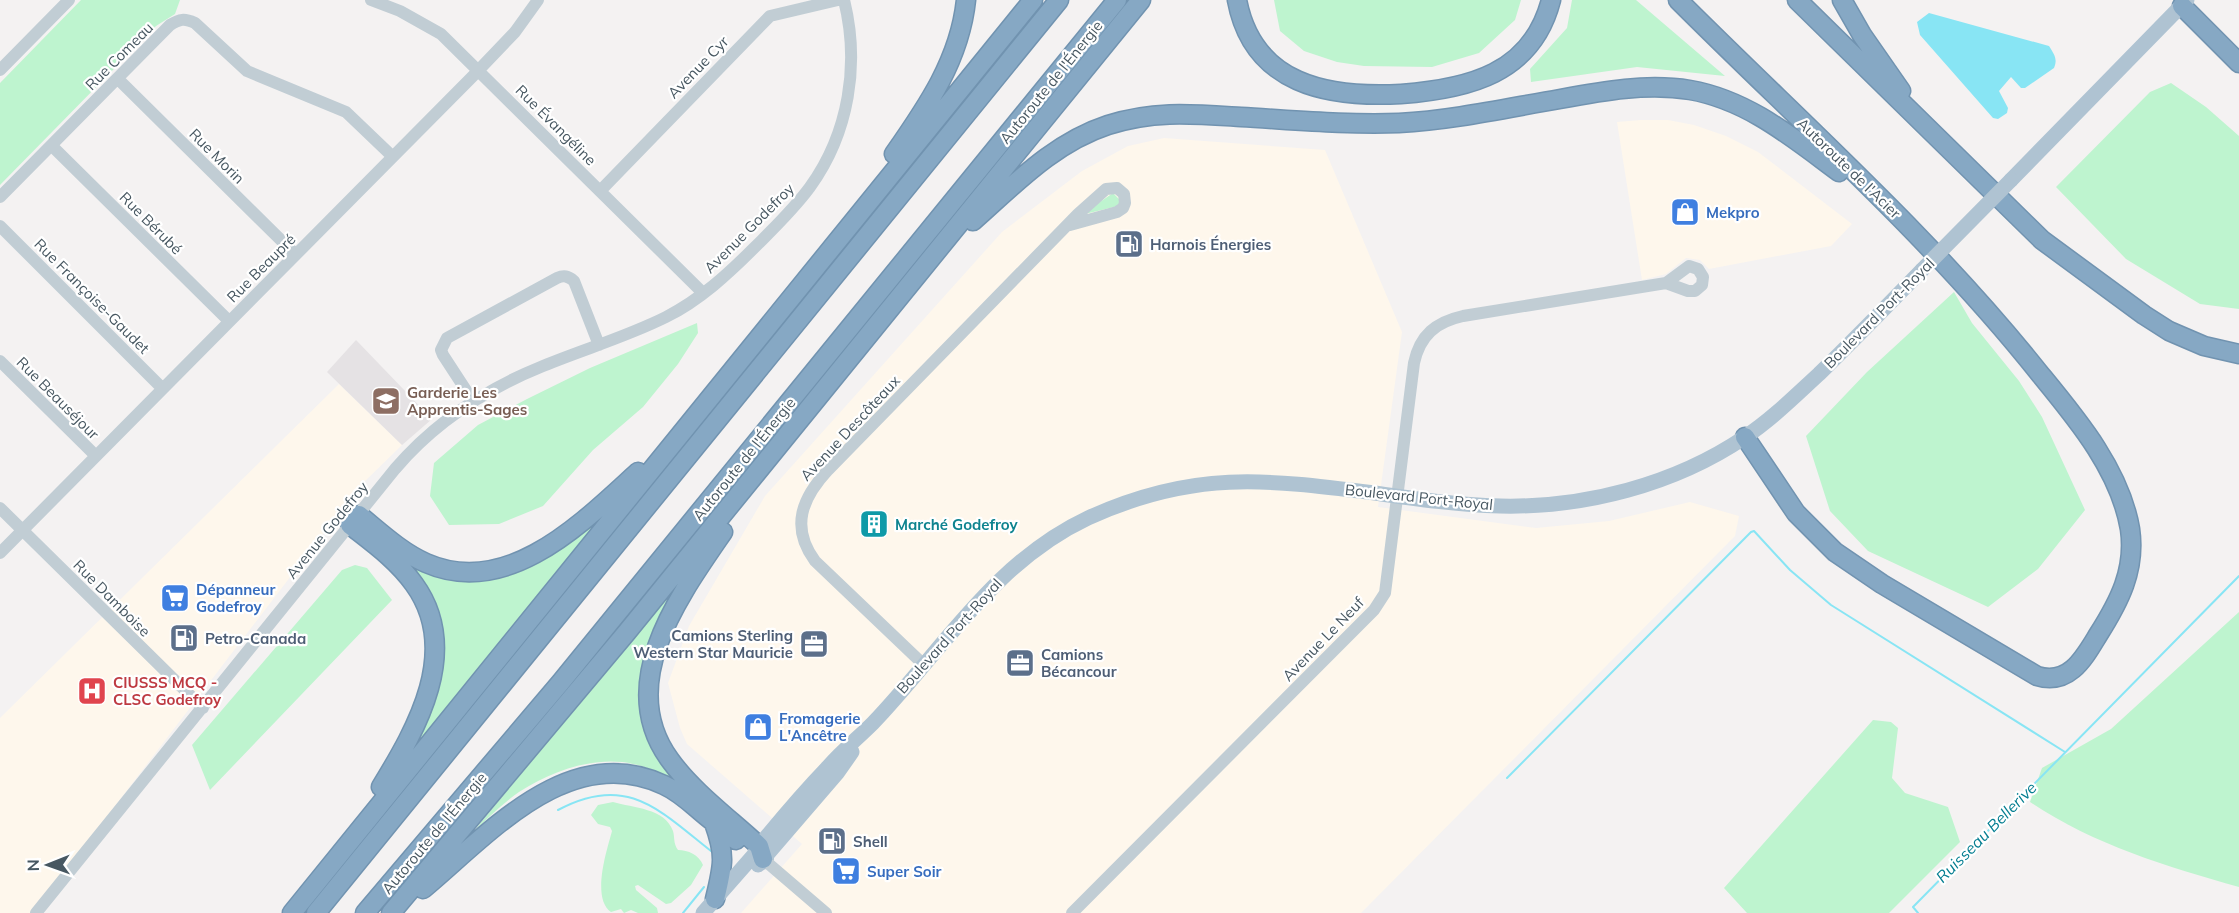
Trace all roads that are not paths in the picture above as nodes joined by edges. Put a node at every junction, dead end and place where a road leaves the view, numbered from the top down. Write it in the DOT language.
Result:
graph roads {
  1 [pos="69,0"];
  2 [pos="371,0"];
  3 [pos="538,0"];
  4 [pos="838,0"];
  5 [pos="844,0"];
  6 [pos="966,0"];
  7 [pos="1034,0"];
  8 [pos="1059,0"];
  9 [pos="1117,0"];
  10 [pos="1141,0"];
  11 [pos="1237,0"];
  12 [pos="1551,0"];
  13 [pos="1678,0"];
  14 [pos="1797,0"];
  15 [pos="1842,0"];
  16 [pos="2182,2"];
  17 [pos="2239,63"];
  18 [pos="0,70"];
  19 [pos="478,70"];
  20 [pos="118,79"];
  21 [pos="1930,131"];
  22 [pos="52,146"];
  23 [pos="392,156"];
  24 [pos="601,190"];
  25 [pos="0,196"];
  26 [pos="1899,217"];
  27 [pos="1070,225"];
  28 [pos="0,226"];
  29 [pos="295,254"];
  30 [pos="933,256"];
  31 [pos="823,259"];
  32 [pos="1666,283"];
  33 [pos="703,293"];
  34 [pos="229,321"];
  35 [pos="599,345"];
  36 [pos="2239,354"];
  37 [pos="0,361"];
  38 [pos="162,388"];
  39 [pos="473,401"];
  40 [pos="682,432"];
  41 [pos="1745,437"];
  42 [pos="777,447"];
  43 [pos="96,456"];
  44 [pos="1398,496"];
  45 [pos="0,508"];
  46 [pos="355,520"];
  47 [pos="22,530"];
  48 [pos="0,553"];
  49 [pos="923,664"];
  50 [pos="203,708"];
  51 [pos="714,823"];
  52 [pos="345,847"];
  53 [pos="758,854"];
  54 [pos="715,906"];
  55 [pos="36,913"];
  56 [pos="291,913"];
  57 [pos="316,913"];
  58 [pos="365,913"];
  59 [pos="392,913"];
  60 [pos="703,913"];
  61 [pos="826,913"];
  62 [pos="1072,913"];
  1 -- 18 [label="street"];
  2 -- 19 [label="street, Rue Évangéline"];
  3 -- 19 [label="street, Rue Beaupré"];
  4 -- 24 [label="street, Avenue Cyr"];
  5 -- 33 [label="street, Avenue Godefroy"];
  6 -- 31 [label="highway"];
  7 -- 31 [label="highway"];
  8 -- 57 [label="highway"];
  9 -- 58 [label="highway, Autoroute de l'Énergie"];
  10 -- 30 [label="highway"];
  11 -- 12 [label="highway"];
  13 -- 26 [label="highway, Autoroute de l'Acier"];
  14 -- 21 [label="highway"];
  15 -- 21 [label="highway"];
  16 -- 17 [label="highway"];
  16 -- 41 [label="main road, Boulevard Port-Royal, bridge"];
  19 -- 23 [label="street, Rue Beaupré"];
  19 -- 24 [label="street, Rue Évangéline"];
  20 -- 22 [label="street, Rue Comeau"];
  20 -- 23 [label="street, Rue Comeau"];
  20 -- 29 [label="street, Rue Morin"];
  21 -- 36 [label="highway"];
  22 -- 25 [label="street, Rue Comeau"];
  22 -- 34 [label="street, Rue Bérubé"];
  23 -- 29 [label="street, Rue Beaupré"];
  24 -- 33 [label="street, Rue Évangéline"];
  26 -- 30 [label="highway"];
  26 -- 41 [label="highway, Autoroute de l'Acier"];
  27 -- 49 [label="street, Avenue Descôteaux"];
  28 -- 38 [label="street, Rue Françoise-Gaudet"];
  29 -- 34 [label="street, Rue Beaupré"];
  30 -- 42 [label="highway"];
  31 -- 40 [label="highway"];
  32 -- 44 [label="street, Avenue Le Neuf"];
  33 -- 35 [label="street, Avenue Godefroy"];
  34 -- 38 [label="street, Rue Beaupré"];
  35 -- 39 [label="street, Avenue Godefroy"];
  35 -- 39 [label="street"];
  37 -- 43 [label="street, Rue Beauséjour"];
  38 -- 43 [label="street, Rue Beaupré"];
  39 -- 46 [label="street, Avenue Godefroy"];
  40 -- 46 [label="highway"];
  40 -- 52 [label="highway"];
  41 -- 44 [label="main road, Boulevard Port-Royal"];
  42 -- 53 [label="highway"];
  42 -- 59 [label="highway"];
  43 -- 47 [label="street, Rue Beaupré"];
  44 -- 49 [label="main road, Boulevard Port-Royal"];
  44 -- 62 [label="street, Avenue Le Neuf"];
  45 -- 47 [label="street, Rue Damboise"];
  46 -- 50 [label="street, Avenue Godefroy"];
  46 -- 52 [label="highway"];
  47 -- 48 [label="street, Rue Beaupré"];
  47 -- 50 [label="street, Rue Damboise"];
  49 -- 53 [label="main road, Boulevard Port-Royal"];
  50 -- 55 [label="street, Avenue Godefroy"];
  51 -- 53 [label="highway"];
  51 -- 54 [label="highway"];
  51 -- 59 [label="highway"];
  52 -- 56 [label="highway"];
  53 -- 54 [label="main road, Boulevard Port-Royal"];
  53 -- 61 [label="street"];
  54 -- 60 [label="main road, Boulevard Port-Royal"];
}
